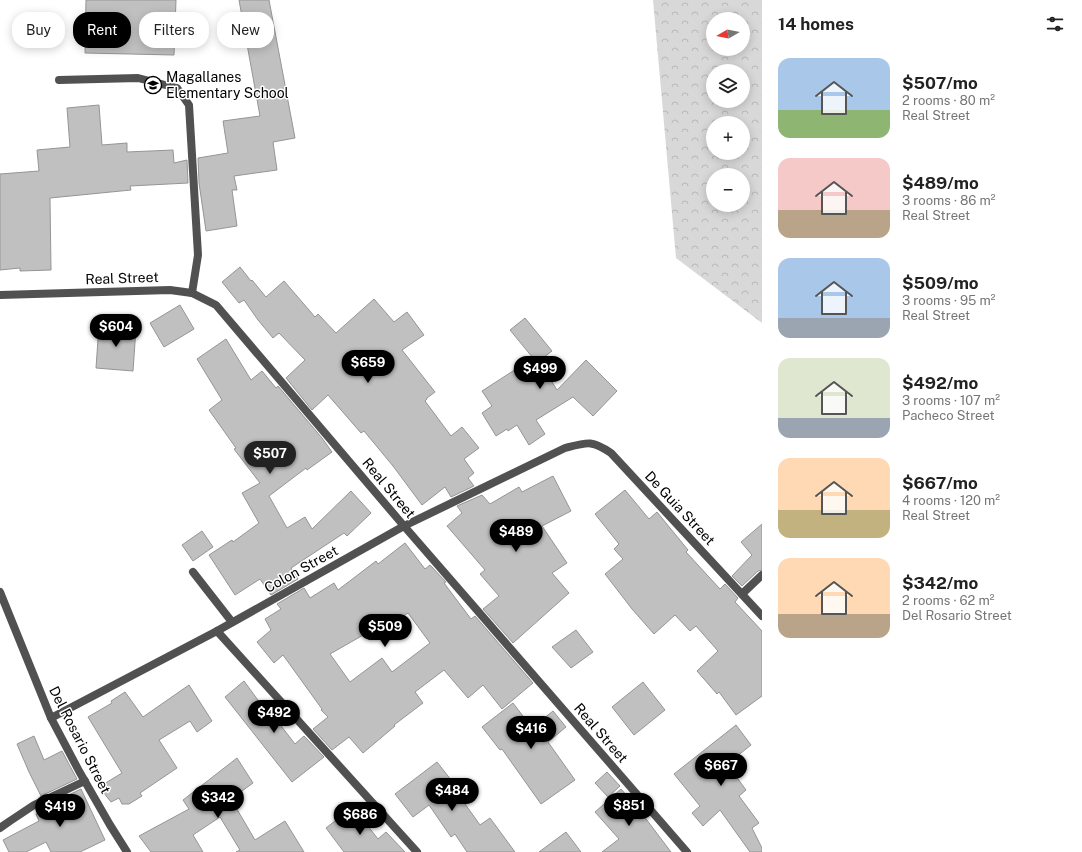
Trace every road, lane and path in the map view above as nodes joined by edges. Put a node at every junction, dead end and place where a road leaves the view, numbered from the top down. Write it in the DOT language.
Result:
graph roads {
  1 [pos="59,80"];
  2 [pos="192,292"];
  3 [pos="0,295"];
  4 [pos="565,448"];
  5 [pos="404,526"];
  6 [pos="193,572"];
  7 [pos="762,575"];
  8 [pos="0,592"];
  9 [pos="742,594"];
  10 [pos="762,616"];
  11 [pos="232,622"];
  12 [pos="217,630"];
  13 [pos="51,718"];
  14 [pos="85,781"];
  15 [pos="0,828"];
  16 [pos="127,852"];
  17 [pos="417,852"];
  18 [pos="687,852"];
  1 -- 2 [label="street"];
  2 -- 3 [label="street, Real Street"];
  2 -- 5 [label="street, Real Street"];
  4 -- 5 [label="street, Colon Street"];
  4 -- 9 [label="street, De Guia Street"];
  5 -- 11 [label="street, Colon Street"];
  5 -- 18 [label="street, Real Street"];
  6 -- 11 [label="street"];
  7 -- 9 [label="street"];
  8 -- 13 [label="street, Del Rosario Street"];
  9 -- 10 [label="street, De Guia Street"];
  11 -- 12 [label="street, Colon Street"];
  12 -- 13 [label="street, Colon Street"];
  12 -- 17 [label="street"];
  13 -- 14 [label="street, Del Rosario Street"];
  14 -- 15 [label="street"];
  14 -- 16 [label="street, Del Rosario Street"];
}
